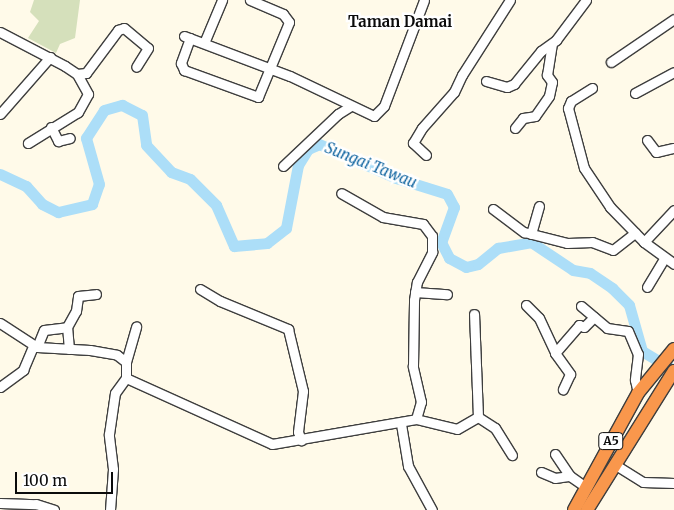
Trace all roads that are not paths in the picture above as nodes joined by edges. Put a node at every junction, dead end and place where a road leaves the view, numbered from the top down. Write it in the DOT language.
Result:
graph roads {
  1 [pos="222,0"];
  2 [pos="250,0"];
  3 [pos="424,0"];
  4 [pos="510,0"];
  5 [pos="586,0"];
  6 [pos="674,19"];
  7 [pos="0,32"];
  8 [pos="204,43"];
  9 [pos="552,44"];
  10 [pos="50,57"];
  11 [pos="611,62"];
  12 [pos="136,67"];
  13 [pos="271,69"];
  14 [pos="674,72"];
  15 [pos="76,74"];
  16 [pos="486,80"];
  17 [pos="592,88"];
  18 [pos="635,93"];
  19 [pos="351,106"];
  20 [pos="0,114"];
  21 [pos="51,127"];
  22 [pos="515,128"];
  23 [pos="70,138"];
  24 [pos="647,140"];
  25 [pos="28,143"];
  26 [pos="674,148"];
  27 [pos="426,155"];
  28 [pos="283,166"];
  29 [pos="341,193"];
  30 [pos="540,206"];
  31 [pos="493,209"];
  32 [pos="674,210"];
  33 [pos="635,233"];
  34 [pos="532,234"];
  35 [pos="644,242"];
  36 [pos="664,259"];
  37 [pos="674,264"];
  38 [pos="647,287"];
  39 [pos="200,289"];
  40 [pos="415,292"];
  41 [pos="96,294"];
  42 [pos="447,294"];
  43 [pos="526,305"];
  44 [pos="581,306"];
  45 [pos="474,314"];
  46 [pos="594,317"];
  47 [pos="0,323"];
  48 [pos="136,326"];
  49 [pos="67,327"];
  50 [pos="35,347"];
  51 [pos="69,349"];
  52 [pos="672,352"];
  53 [pos="555,353"];
  54 [pos="126,362"];
  55 [pos="674,371"];
  56 [pos="126,378"];
  57 [pos="0,386"];
  58 [pos="563,389"];
  59 [pos="638,393"];
  60 [pos="647,412"];
  61 [pos="478,417"];
  62 [pos="416,419"];
  63 [pos="401,424"];
  64 [pos="616,434"];
  65 [pos="301,440"];
  66 [pos="512,454"];
  67 [pos="555,454"];
  68 [pos="614,464"];
  69 [pos="541,472"];
  70 [pos="570,476"];
  71 [pos="674,483"];
  72 [pos="586,487"];
  73 [pos="0,503"];
  74 [pos="54,510"];
  75 [pos="110,510"];
  76 [pos="432,510"];
  77 [pos="574,510"];
  78 [pos="587,510"];
  1 -- 8 [label="street"];
  2 -- 13 [label="street"];
  3 -- 19 [label="street"];
  4 -- 27 [label="street"];
  5 -- 9 [label="street"];
  6 -- 11 [label="street"];
  7 -- 10 [label="street"];
  8 -- 13 [label="street"];
  8 -- 13 [label="street"];
  9 -- 16 [label="street"];
  9 -- 22 [label="street"];
  10 -- 15 [label="street"];
  10 -- 20 [label="street"];
  12 -- 15 [label="street"];
  13 -- 19 [label="street"];
  14 -- 18 [label="street"];
  15 -- 21 [label="street"];
  17 -- 33 [label="street"];
  19 -- 28 [label="street"];
  21 -- 23 [label="street"];
  21 -- 25 [label="street"];
  24 -- 26 [label="street"];
  29 -- 40 [label="street"];
  30 -- 34 [label="street"];
  31 -- 34 [label="street"];
  32 -- 35 [label="street"];
  33 -- 34 [label="street"];
  33 -- 35 [label="street"];
  35 -- 36 [label="street"];
  36 -- 37 [label="street"];
  36 -- 38 [label="street"];
  39 -- 65 [label="street"];
  40 -- 42 [label="street"];
  40 -- 62 [label="street"];
  41 -- 49 [label="street"];
  43 -- 53 [label="street"];
  44 -- 46 [label="street"];
  45 -- 61 [label="street"];
  46 -- 53 [label="street"];
  46 -- 59 [label="street"];
  47 -- 50 [label="street"];
  48 -- 54 [label="street"];
  49 -- 50 [label="street"];
  49 -- 51 [label="street"];
  50 -- 51 [label="street"];
  50 -- 57 [label="street"];
  51 -- 54 [label="street"];
  52 -- 59 [label="highway, A5"];
  53 -- 58 [label="street"];
  54 -- 56 [label="street"];
  55 -- 60 [label="highway, A5"];
  56 -- 65 [label="street"];
  56 -- 75 [label="street"];
  59 -- 64 [label="highway, A5"];
  60 -- 64 [label="highway"];
  60 -- 68 [label="highway, A5"];
  61 -- 62 [label="street"];
  61 -- 66 [label="street"];
  62 -- 63 [label="street"];
  63 -- 65 [label="street"];
  63 -- 76 [label="street"];
  64 -- 72 [label="highway, A5"];
  67 -- 70 [label="street"];
  68 -- 71 [label="street"];
  68 -- 78 [label="highway, A5"];
  69 -- 70 [label="street"];
  70 -- 72 [label="street"];
  72 -- 77 [label="highway, A5"];
  73 -- 74 [label="street"];
}
